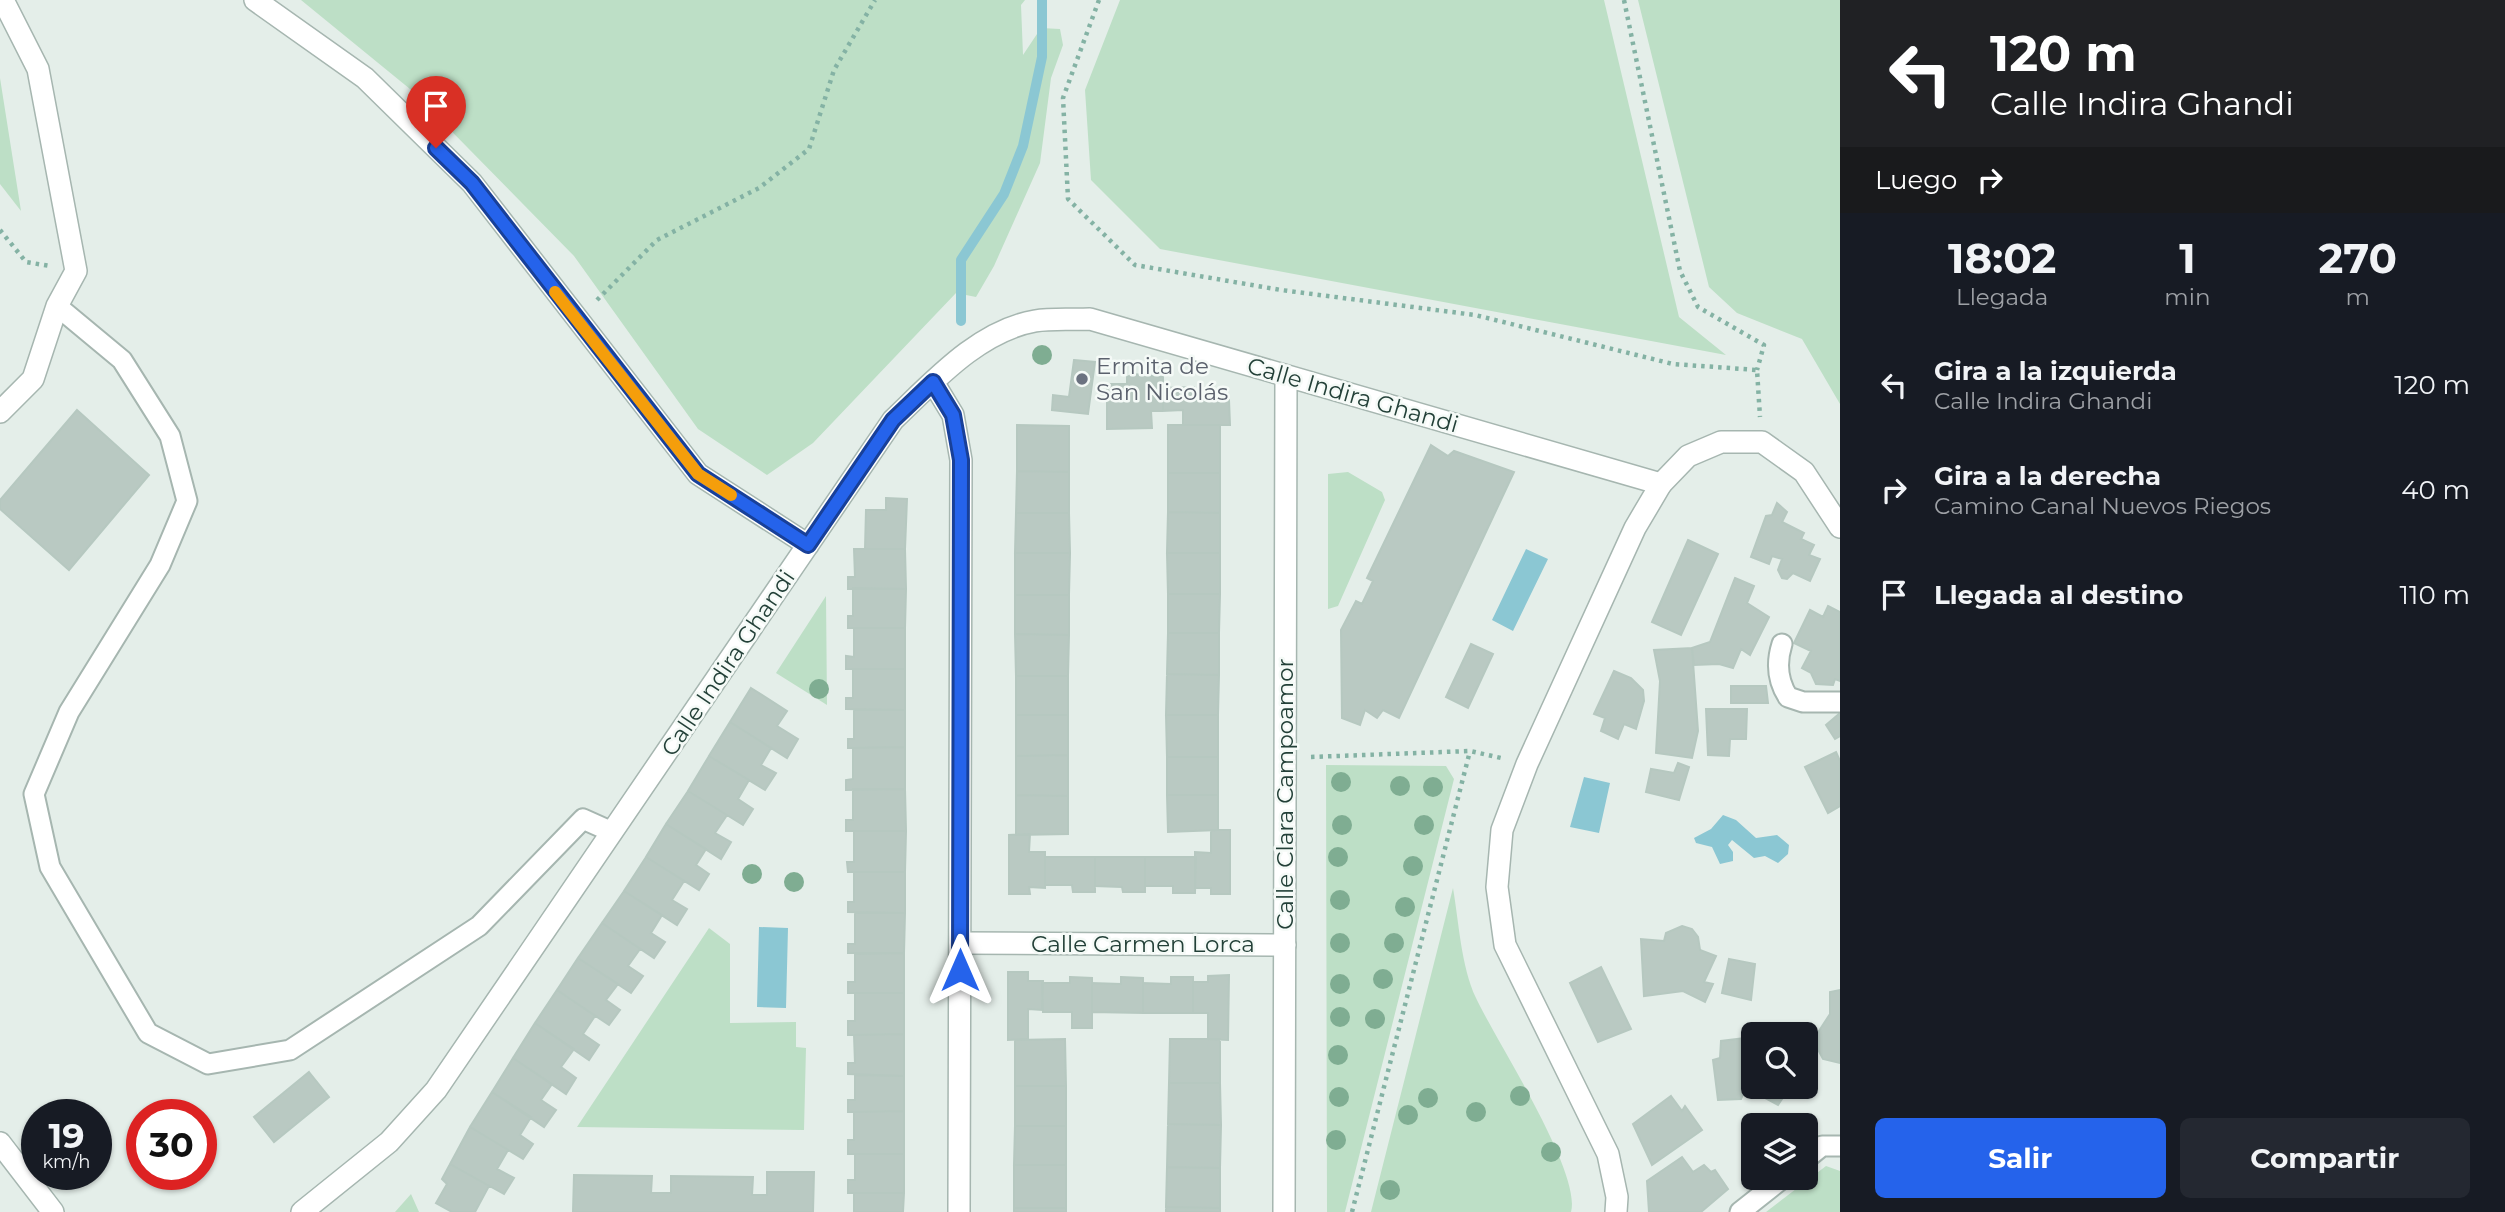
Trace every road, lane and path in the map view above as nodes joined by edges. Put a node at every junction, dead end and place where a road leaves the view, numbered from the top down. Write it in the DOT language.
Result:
graph roads {
  1 [pos="3,0"];
  2 [pos="255,0"];
  3 [pos="875,0"];
  4 [pos="1099,0"];
  5 [pos="1624,0"];
  6 [pos="0,230"];
  7 [pos="76,271"];
  8 [pos="57,306"];
  9 [pos="577,321"];
  10 [pos="1757,370"];
  11 [pos="1286,377"];
  12 [pos="933,382"];
  13 [pos="0,412"];
  14 [pos="1762,442"];
  15 [pos="1661,484"];
  16 [pos="1840,527"];
  17 [pos="808,545"];
  18 [pos="1782,644"];
  19 [pos="1840,702"];
  20 [pos="1286,758"];
  21 [pos="612,832"];
  22 [pos="960,943"];
  23 [pos="1285,945"];
  24 [pos="0,1143"];
  25 [pos="1840,1146"];
  26 [pos="1818,1149"];
  27 [pos="1768,1190"];
  28 [pos="53,1212"];
  29 [pos="302,1212"];
  30 [pos="959,1212"];
  31 [pos="1284,1212"];
  32 [pos="1352,1212"];
  33 [pos="1616,1212"];
  34 [pos="1740,1212"];
  1 -- 7 [label="street"];
  2 -- 9 [label="street"];
  3 -- 9 [label="path"];
  4 -- 10 [label="path"];
  5 -- 10 [label="path"];
  6 -- 7 [label="path"];
  7 -- 8 [label="street"];
  8 -- 13 [label="street"];
  8 -- 21 [label="lane"];
  9 -- 17 [label="street"];
  10 -- 14 [label="path"];
  11 -- 12 [label="street, Calle Indira Ghandi"];
  11 -- 15 [label="street, Calle Indira Ghandi"];
  11 -- 20 [label="street, Calle Clara Campoamor"];
  12 -- 17 [label="street, Calle Indira Ghandi"];
  12 -- 22 [label="street"];
  14 -- 15 [label="street"];
  14 -- 16 [label="street"];
  15 -- 33 [label="street"];
  17 -- 21 [label="street, Calle Indira Ghandi"];
  18 -- 19 [label="lane"];
  20 -- 23 [label="street, Calle Clara Campoamor"];
  20 -- 32 [label="path"];
  21 -- 29 [label="street, Calle Indira Ghandi"];
  22 -- 23 [label="street, Calle Carmen Lorca"];
  22 -- 30 [label="street"];
  23 -- 31 [label="street, Calle Clara Campoamor"];
  24 -- 28 [label="street"];
  25 -- 26 [label="lane"];
  27 -- 34 [label="lane"];
}
